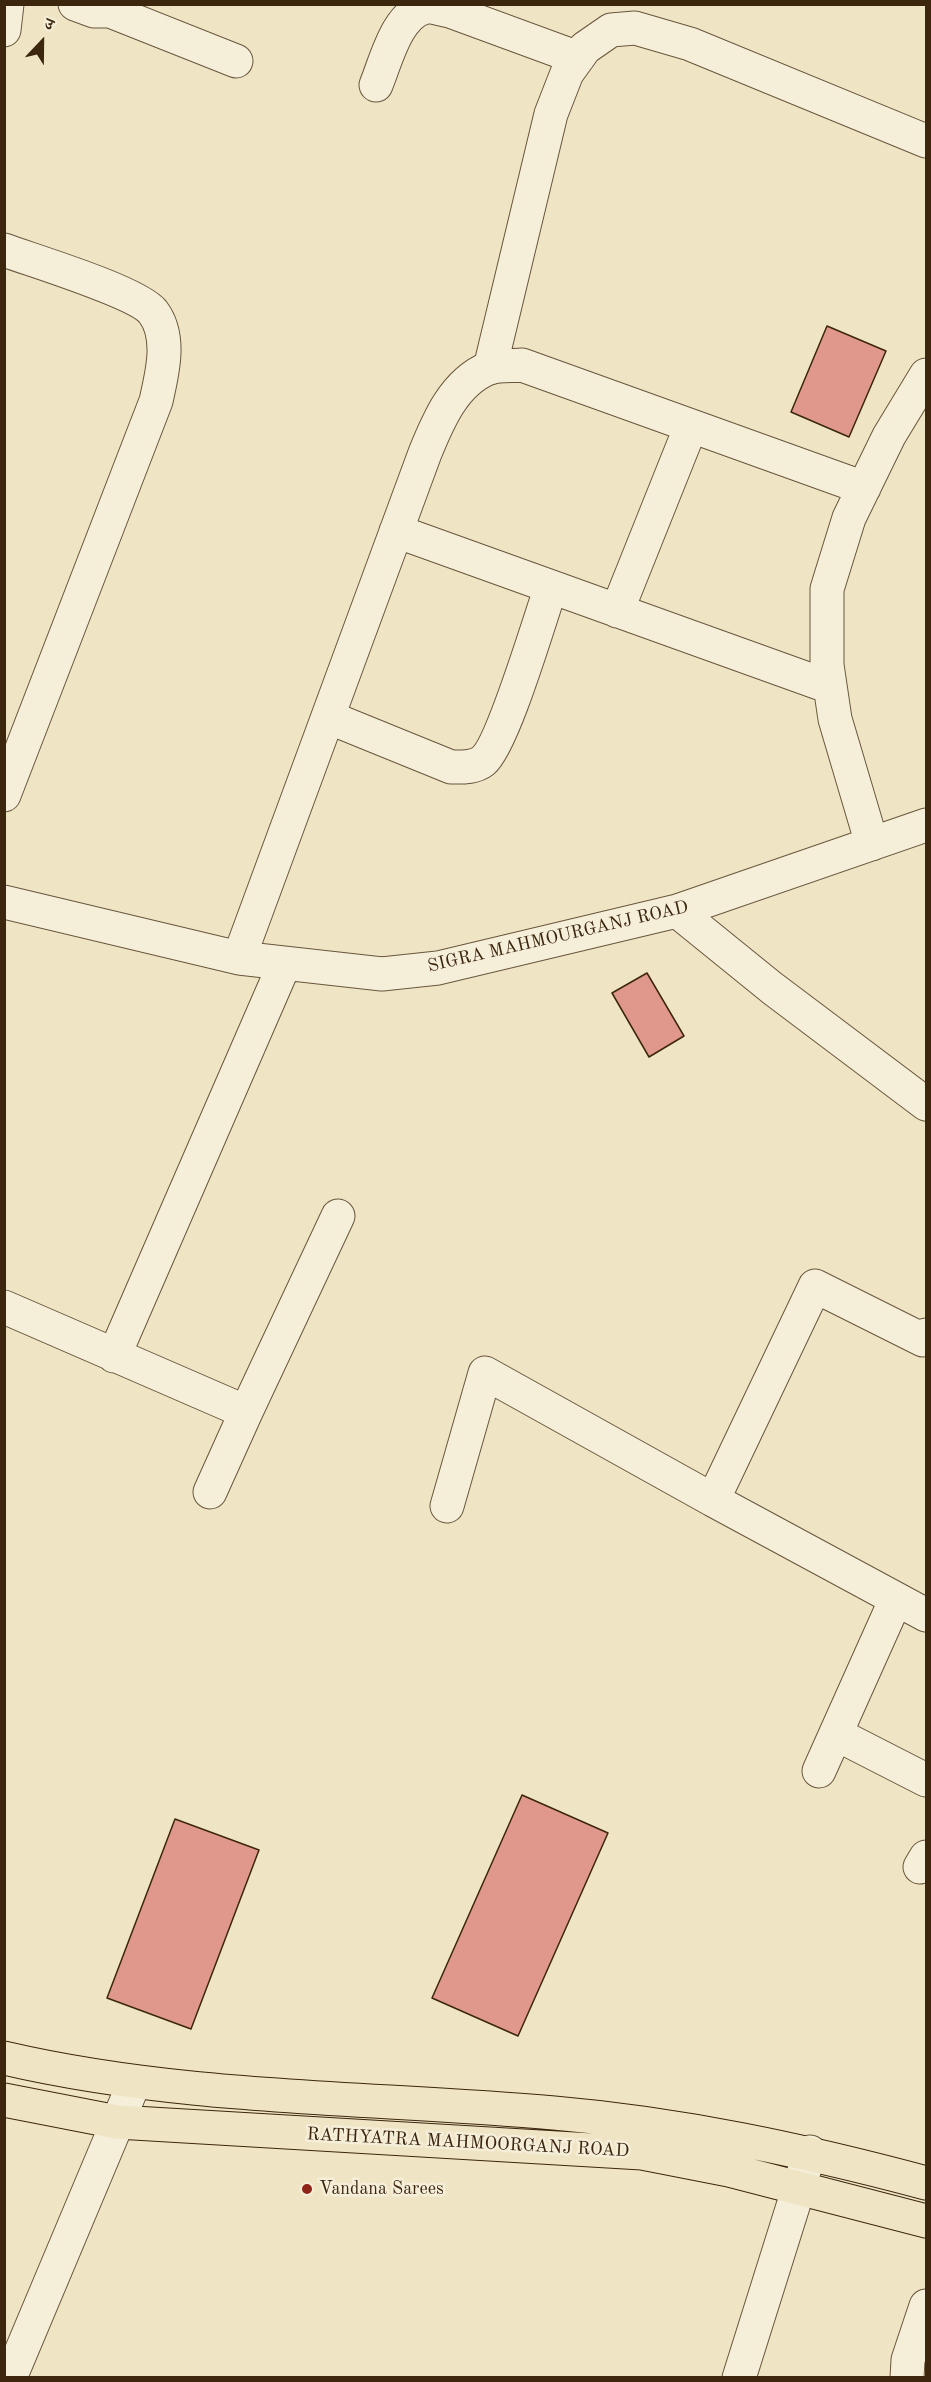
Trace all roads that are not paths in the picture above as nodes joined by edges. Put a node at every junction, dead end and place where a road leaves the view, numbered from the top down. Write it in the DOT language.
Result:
graph roads {
  1 [pos="7,4"];
  2 [pos="75,4"];
  3 [pos="112,8"];
  4 [pos="4,30"];
  5 [pos="578,58"];
  6 [pos="236,61"];
  7 [pos="376,85"];
  8 [pos="927,141"];
  9 [pos="4,250"];
  10 [pos="489,368"];
  11 [pos="927,375"];
  12 [pos="691,426"];
  13 [pos="864,488"];
  14 [pos="396,531"];
  15 [pos="551,587"];
  16 [pos="617,610"];
  17 [pos="830,687"];
  18 [pos="328,717"];
  19 [pos="4,795"];
  20 [pos="927,825"];
  21 [pos="872,844"];
  22 [pos="4,902"];
  23 [pos="677,911"];
  24 [pos="239,958"];
  25 [pos="284,965"];
  26 [pos="927,1104"];
  27 [pos="338,1216"];
  28 [pos="4,1307"];
  29 [pos="927,1335"];
  30 [pos="114,1356"];
  31 [pos="246,1412"];
  32 [pos="210,1492"];
  33 [pos="713,1500"];
  34 [pos="447,1506"];
  35 [pos="896,1599"];
  36 [pos="927,1615"];
  37 [pos="836,1734"];
  38 [pos="819,1771"];
  39 [pos="927,1780"];
  40 [pos="4,2058"];
  41 [pos="134,2083"];
  42 [pos="4,2100"];
  43 [pos="117,2122"];
  44 [pos="810,2152"];
  45 [pos="927,2182"];
  46 [pos="799,2187"];
  47 [pos="927,2221"];
  48 [pos="927,2306"];
  49 [pos="10,2378"];
  50 [pos="739,2378"];
  51 [pos="907,2378"];
  1 -- 4 [label="street"];
  2 -- 3 [label="street"];
  3 -- 6 [label="street"];
  5 -- 7 [label="street"];
  5 -- 8 [label="street"];
  5 -- 10 [label="street"];
  9 -- 19 [label="street"];
  10 -- 12 [label="street"];
  10 -- 14 [label="street"];
  11 -- 13 [label="street"];
  12 -- 13 [label="street"];
  12 -- 16 [label="street"];
  13 -- 17 [label="street"];
  14 -- 15 [label="street"];
  14 -- 18 [label="street"];
  15 -- 16 [label="street"];
  15 -- 18 [label="street"];
  16 -- 17 [label="street"];
  17 -- 21 [label="street"];
  18 -- 24 [label="street"];
  20 -- 21 [label="street, SIGRA MAHMOURGANJ ROAD"];
  21 -- 23 [label="street, SIGRA MAHMOURGANJ ROAD"];
  22 -- 24 [label="street, SIGRA MAHMOURGANJ ROAD"];
  23 -- 25 [label="street, SIGRA MAHMOURGANJ ROAD"];
  23 -- 26 [label="street"];
  24 -- 25 [label="street, SIGRA MAHMOURGANJ ROAD"];
  25 -- 30 [label="street"];
  27 -- 31 [label="street"];
  28 -- 30 [label="street"];
  29 -- 33 [label="street"];
  30 -- 31 [label="street"];
  31 -- 32 [label="street"];
  33 -- 34 [label="street"];
  33 -- 35 [label="street"];
  35 -- 36 [label="street"];
  35 -- 37 [label="street"];
  37 -- 38 [label="street"];
  37 -- 39 [label="street"];
  40 -- 41 [label="main road, RATHYATRA MAHMOORGANJ ROAD"];
  41 -- 43 [label="street"];
  41 -- 44 [label="main road, RATHYATRA MAHMOORGANJ ROAD"];
  42 -- 43 [label="main road, RATHYATRA MAHMOORGANJ ROAD"];
  43 -- 46 [label="main road, RATHYATRA MAHMOORGANJ ROAD"];
  43 -- 49 [label="street"];
  44 -- 45 [label="main road, RATHYATRA MAHMOORGANJ ROAD"];
  44 -- 46 [label="street"];
  46 -- 47 [label="main road, RATHYATRA MAHMOORGANJ ROAD"];
  46 -- 50 [label="street"];
  48 -- 51 [label="street"];
}
